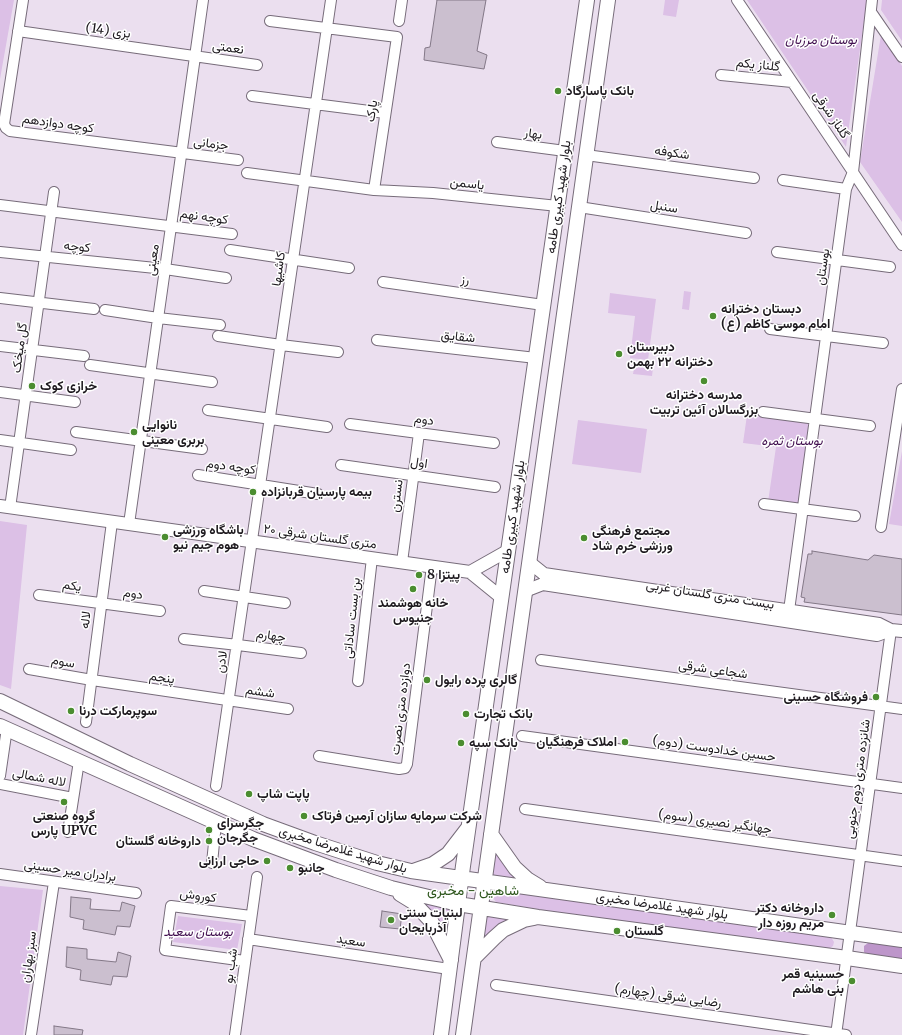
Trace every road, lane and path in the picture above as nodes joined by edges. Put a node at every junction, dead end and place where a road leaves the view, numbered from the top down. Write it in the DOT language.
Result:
graph roads {
  1 [pos="23,0"];
  2 [pos="203,0"];
  3 [pos="331,0"];
  4 [pos="402,0"];
  5 [pos="587,0"];
  6 [pos="608,0"];
  7 [pos="738,0"];
  8 [pos="872,0"];
  9 [pos="871,12"];
  10 [pos="270,21"];
  11 [pos="399,21"];
  12 [pos="327,28"];
  13 [pos="18,31"];
  14 [pos="195,56"];
  15 [pos="902,56"];
  16 [pos="256,65"];
  17 [pos="721,75"];
  18 [pos="792,82"];
  19 [pos="252,96"];
  20 [pos="316,105"];
  21 [pos="3,106"];
  22 [pos="385,113"];
  23 [pos="497,142"];
  24 [pos="565,151"];
  25 [pos="182,154"];
  26 [pos="586,155"];
  27 [pos="238,160"];
  28 [pos="853,172"];
  29 [pos="247,173"];
  30 [pos="754,178"];
  31 [pos="783,180"];
  32 [pos="305,181"];
  33 [pos="846,189"];
  34 [pos="374,190"];
  35 [pos="54,192"];
  36 [pos="0,205"];
  37 [pos="558,206"];
  38 [pos="579,207"];
  39 [pos="52,212"];
  40 [pos="171,226"];
  41 [pos="746,233"];
  42 [pos="232,234"];
  43 [pos="902,245"];
  44 [pos="230,250"];
  45 [pos="0,252"];
  46 [pos="777,252"];
  47 [pos="46,257"];
  48 [pos="294,260"];
  49 [pos="837,260"];
  50 [pos="890,267"];
  51 [pos="349,268"];
  52 [pos="165,269"];
  53 [pos="226,278"];
  54 [pos="383,282"];
  55 [pos="0,298"];
  56 [pos="39,303"];
  57 [pos="543,305"];
  58 [pos="94,309"];
  59 [pos="105,310"];
  60 [pos="158,318"];
  61 [pos="220,325"];
  62 [pos="770,329"];
  63 [pos="218,336"];
  64 [pos="826,336"];
  65 [pos="377,340"];
  66 [pos="883,343"];
  67 [pos="281,345"];
  68 [pos="0,346"];
  69 [pos="33,350"];
  70 [pos="338,352"];
  71 [pos="84,356"];
  72 [pos="536,358"];
  73 [pos="90,366"];
  74 [pos="150,373"];
  75 [pos="212,382"];
  76 [pos="902,389"];
  77 [pos="0,392"];
  78 [pos="26,395"];
  79 [pos="75,402"];
  80 [pos="208,410"];
  81 [pos="763,412"];
  82 [pos="271,419"];
  83 [pos="815,419"];
  84 [pos="350,424"];
  85 [pos="870,426"];
  86 [pos="327,427"];
  87 [pos="76,432"];
  88 [pos="419,433"];
  89 [pos="0,440"];
  90 [pos="141,440"];
  91 [pos="19,443"];
  92 [pos="494,443"];
  93 [pos="202,449"];
  94 [pos="71,450"];
  95 [pos="341,464"];
  96 [pos="413,475"];
  97 [pos="198,476"];
  98 [pos="261,485"];
  99 [pos="495,487"];
  100 [pos="318,494"];
  101 [pos="764,504"];
  102 [pos="5,507"];
  103 [pos="802,510"];
  104 [pos="855,516"];
  105 [pos="112,522"];
  106 [pos="129,524"];
  107 [pos="881,526"];
  108 [pos="253,542"];
  109 [pos="508,550"];
  110 [pos="372,558"];
  111 [pos="402,562"];
  112 [pos="529,562"];
  113 [pos="432,566"];
  114 [pos="470,572"];
  115 [pos="204,591"];
  116 [pos="525,591"];
  117 [pos="39,595"];
  118 [pos="245,597"];
  119 [pos="502,598"];
  120 [pos="102,603"];
  121 [pos="285,603"];
  122 [pos="160,611"];
  123 [pos="788,616"];
  124 [pos="897,631"];
  125 [pos="184,640"];
  126 [pos="238,645"];
  127 [pos="301,653"];
  128 [pos="541,660"];
  129 [pos="29,669"];
  130 [pos="92,680"];
  131 [pos="358,681"];
  132 [pos="229,700"];
  133 [pos="0,701"];
  134 [pos="881,706"];
  135 [pos="288,709"];
  136 [pos="902,709"];
  137 [pos="86,722"];
  138 [pos="3,727"];
  139 [pos="522,736"];
  140 [pos="319,756"];
  141 [pos="79,761"];
  142 [pos="0,776"];
  143 [pos="871,783"];
  144 [pos="0,784"];
  145 [pos="216,786"];
  146 [pos="902,788"];
  147 [pos="73,798"];
  148 [pos="525,809"];
  149 [pos="216,823"];
  150 [pos="469,826"];
  151 [pos="68,832"];
  152 [pos="491,834"];
  153 [pos="861,855"];
  154 [pos="902,860"];
  155 [pos="212,863"];
  156 [pos="411,871"];
  157 [pos="0,874"];
  158 [pos="257,877"];
  159 [pos="462,878"];
  160 [pos="484,881"];
  161 [pos="54,882"];
  162 [pos="391,888"];
  163 [pos="542,889"];
  164 [pos="136,893"];
  165 [pos="458,904"];
  166 [pos="481,908"];
  167 [pos="251,916"];
  168 [pos="538,918"];
  169 [pos="850,932"];
  170 [pos="248,939"];
  171 [pos="902,940"];
  172 [pos="474,958"];
  173 [pos="847,958"];
  174 [pos="245,961"];
  175 [pos="450,965"];
  176 [pos="902,966"];
  177 [pos="496,985"];
  178 [pos="31,1035"];
  179 [pos="235,1035"];
  180 [pos="441,1035"];
  181 [pos="463,1035"];
  182 [pos="839,1035"];
  1 -- 13 [label="street, کوچه دوازدهم"];
  2 -- 14 [label="street, معینی"];
  3 -- 12 [label="street, کاشیها"];
  4 -- 11 [label="street"];
  5 -- 24 [label="main road, بلوار شهید کبیری طامه"];
  6 -- 26 [label="main road, بلوار شهید کبیری طامه"];
  7 -- 18 [label="street, گلناز شرقی"];
  8 -- 9 [label="street, بوستان"];
  9 -- 15 [label="street"];
  9 -- 28 [label="street, بوستان"];
  10 -- 12 [label="street"];
  12 -- 20 [label="street, کاشیها"];
  12 -- 22 [label="street, پارک"];
  13 -- 14 [label="street, بزی (14)"];
  13 -- 21 [label="street, کوچه دوازدهم"];
  14 -- 16 [label="street, نعمتی"];
  14 -- 25 [label="street, معینی"];
  17 -- 18 [label="street, گلناز یکم"];
  18 -- 28 [label="street, گلناز شرقی"];
  19 -- 20 [label="street"];
  20 -- 22 [label="street"];
  20 -- 32 [label="street, کاشیها"];
  21 -- 25 [label="street, کوچه دوازدهم"];
  22 -- 34 [label="street, پارک"];
  23 -- 24 [label="street, بهار"];
  24 -- 37 [label="main road, بلوار شهید کبیری طامه"];
  25 -- 27 [label="street, جزمانی"];
  25 -- 40 [label="street, معینی"];
  26 -- 30 [label="street, شکوفه"];
  26 -- 38 [label="main road, بلوار شهید کبیری طامه"];
  28 -- 33 [label="street, بوستان"];
  28 -- 43 [label="street, گلناز شرقی"];
  29 -- 32 [label="street, یاسمن"];
  31 -- 33 [label="street"];
  32 -- 34 [label="street, یاسمن"];
  32 -- 48 [label="street, کاشیها"];
  33 -- 49 [label="street, بوستان"];
  34 -- 37 [label="street, یاسمن"];
  35 -- 39 [label="street, گل میخک"];
  36 -- 39 [label="street"];
  37 -- 57 [label="main road, بلوار شهید کبیری طامه"];
  38 -- 41 [label="street, سنبل"];
  38 -- 112 [label="main road, بلوار شهید کبیری طامه"];
  39 -- 40 [label="street, کوچه نهم"];
  39 -- 47 [label="street, گل میخک"];
  40 -- 42 [label="street, کوچه نهم"];
  40 -- 52 [label="street, معینی"];
  44 -- 48 [label="street"];
  45 -- 47 [label="street, کوچه"];
  46 -- 49 [label="street"];
  47 -- 52 [label="street, کوچه"];
  47 -- 56 [label="street, گل میخک"];
  48 -- 51 [label="street"];
  48 -- 67 [label="street, کاشیها"];
  49 -- 50 [label="street"];
  49 -- 64 [label="street, بوستان"];
  52 -- 53 [label="street, کوچه"];
  52 -- 60 [label="street, معینی"];
  54 -- 57 [label="street, رز"];
  55 -- 56 [label="street"];
  56 -- 58 [label="street"];
  56 -- 69 [label="street, گل میخک"];
  57 -- 72 [label="main road, بلوار شهید کبیری طامه"];
  59 -- 60 [label="street"];
  60 -- 61 [label="street"];
  60 -- 74 [label="street, معینی"];
  62 -- 64 [label="street"];
  63 -- 67 [label="street"];
  64 -- 66 [label="street"];
  64 -- 83 [label="street, بوستان"];
  65 -- 72 [label="street, شقایق"];
  67 -- 70 [label="street"];
  67 -- 82 [label="street, کاشیها"];
  68 -- 69 [label="street"];
  69 -- 71 [label="street"];
  69 -- 78 [label="street, گل میخک"];
  72 -- 109 [label="main road, بلوار شهید کبیری طامه"];
  73 -- 74 [label="street"];
  74 -- 75 [label="street"];
  74 -- 90 [label="street, معینی"];
  76 -- 107 [label="street"];
  77 -- 78 [label="street"];
  78 -- 79 [label="street"];
  78 -- 91 [label="street, گل میخک"];
  80 -- 82 [label="street"];
  81 -- 83 [label="street"];
  82 -- 86 [label="street"];
  82 -- 98 [label="street, کاشیها"];
  83 -- 85 [label="street"];
  83 -- 103 [label="street, بوستان"];
  84 -- 88 [label="street, دوم"];
  87 -- 90 [label="street"];
  88 -- 92 [label="street, دوم"];
  88 -- 96 [label="street, نسترن"];
  89 -- 91 [label="street"];
  90 -- 93 [label="street"];
  90 -- 106 [label="street, معینی"];
  91 -- 94 [label="street"];
  91 -- 102 [label="street, گل میخک"];
  95 -- 96 [label="street, اول"];
  96 -- 99 [label="street, اول"];
  96 -- 111 [label="street, نسترن"];
  97 -- 98 [label="street, کوچه دوم"];
  98 -- 100 [label="street, کوچه دوم"];
  98 -- 108 [label="street, کاشیها"];
  101 -- 103 [label="street"];
  102 -- 105 [label="street, ۲۰ متری گلستان شرقی"];
  103 -- 104 [label="street"];
  103 -- 123 [label="street, بوستان"];
  105 -- 106 [label="street, ۲۰ متری گلستان شرقی"];
  105 -- 120 [label="street, لاله"];
  106 -- 108 [label="street, ۲۰ متری گلستان شرقی"];
  108 -- 110 [label="street, ۲۰ متری گلستان شرقی"];
  108 -- 118 [label="street, لادن"];
  109 -- 114 [label="street"];
  109 -- 119 [label="main road, بلوار شهید کبیری طامه"];
  110 -- 111 [label="street, ۲۰ متری گلستان شرقی"];
  110 -- 131 [label="street, بن بست ساداتی"];
  111 -- 113 [label="street, ۲۰ متری گلستان شرقی"];
  112 -- 116 [label="main road, بلوار شهید کبیری طامه"];
  112 -- 123 [label="street, بیست متری گلستان غربی"];
  113 -- 114 [label="street, ۲۰ متری گلستان شرقی"];
  113 -- 140 [label="street, دوازده متری نصرت"];
  114 -- 119 [label="street"];
  115 -- 118 [label="street"];
  116 -- 123 [label="street, بیست متری گلستان غربی"];
  116 -- 152 [label="main road, بلوار شهید کبیری طامه"];
  117 -- 120 [label="street, یکم"];
  118 -- 121 [label="street"];
  118 -- 126 [label="street, لادن"];
  119 -- 150 [label="main road, بلوار شهید کبیری طامه"];
  120 -- 122 [label="street, دوم"];
  120 -- 130 [label="street, لاله"];
  123 -- 124 [label="street, بیست متری گلستان غربی"];
  124 -- 134 [label="street, شانزده متری دوم جنوبی"];
  125 -- 126 [label="street"];
  126 -- 127 [label="street, چهارم"];
  126 -- 132 [label="street, لادن"];
  128 -- 134 [label="street, شجاعی شرقی"];
  129 -- 130 [label="street, سوم"];
  130 -- 132 [label="street, پنجم"];
  130 -- 137 [label="street, لاله"];
  132 -- 135 [label="street, ششم"];
  132 -- 145 [label="street, لادن"];
  133 -- 156 [label="main road, بلوار شهید غلامرضا مخبری"];
  134 -- 136 [label="street, شجاعی شرقی"];
  134 -- 143 [label="street, شانزده متری دوم جنوبی"];
  138 -- 141 [label="main road, بلوار شهید غلامرضا مخبری"];
  138 -- 142 [label="street"];
  139 -- 143 [label="street, حسین خدادوست (دوم)"];
  141 -- 147 [label="street, لاله شمالی"];
  141 -- 149 [label="main road, بلوار شهید غلامرضا مخبری"];
  143 -- 146 [label="street, حسین خدادوست (دوم)"];
  143 -- 153 [label="street, شانزده متری دوم جنوبی"];
  144 -- 147 [label="street, لاله شمالی"];
  147 -- 151 [label="street, لاله شمالی"];
  148 -- 153 [label="street, جهانگیر نصیری (سوم)"];
  149 -- 155 [label="street"];
  149 -- 162 [label="main road, بلوار شهید غلامرضا مخبری"];
  150 -- 156 [label="main road"];
  150 -- 159 [label="main road, بلوار شهید کبیری طامه"];
  152 -- 160 [label="main road, بلوار شهید کبیری طامه"];
  152 -- 163 [label="main road"];
  153 -- 154 [label="street, جهانگیر نصیری (سوم)"];
  153 -- 169 [label="street, شانزده متری دوم جنوبی"];
  156 -- 159 [label="main road, بلوار شهید غلامرضا مخبری"];
  157 -- 161 [label="street, برادران میر حسینی"];
  158 -- 167 [label="street, شب بو"];
  159 -- 160 [label="main road, بلوار شهید غلامرضا مخبری"];
  159 -- 165 [label="main road, بلوار شهید کبیری طامه"];
  160 -- 163 [label="main road, بلوار شهید غلامرضا مخبری"];
  160 -- 166 [label="main road, بلوار شهید کبیری طامه"];
  161 -- 164 [label="street, برادران میر حسینی"];
  161 -- 178 [label="street, سبز بهاران"];
  162 -- 165 [label="main road, بلوار شهید غلامرضا مخبری"];
  162 -- 175 [label="main road"];
  163 -- 169 [label="main road, بلوار شهید غلامرضا مخبری"];
  165 -- 166 [label="main road, بلوار شهید غلامرضا مخبری"];
  165 -- 175 [label="main road, بلوار شهید کبیری طامه"];
  166 -- 168 [label="main road, بلوار شهید غلامرضا مخبری"];
  166 -- 172 [label="main road, بلوار شهید کبیری طامه"];
  167 -- 170 [label="street, شب بو"];
  167 -- 174 [label="street, کوروش"];
  168 -- 172 [label="main road"];
  168 -- 173 [label="main road, بلوار شهید غلامرضا مخبری"];
  169 -- 171 [label="main road, بلوار شهید غلامرضا مخبری"];
  169 -- 173 [label="street, شانزده متری دوم جنوبی"];
  170 -- 174 [label="street, شب بو"];
  170 -- 175 [label="street, سعید"];
  172 -- 181 [label="main road, بلوار شهید کبیری طامه"];
  173 -- 176 [label="main road, بلوار شهید غلامرضا مخبری"];
  173 -- 182 [label="street, شانزده متری دوم جنوبی"];
  174 -- 179 [label="street, شب بو"];
  175 -- 180 [label="main road, بلوار شهید کبیری طامه"];
  177 -- 182 [label="street, رضایی شرقی (چهارم)"];
}
